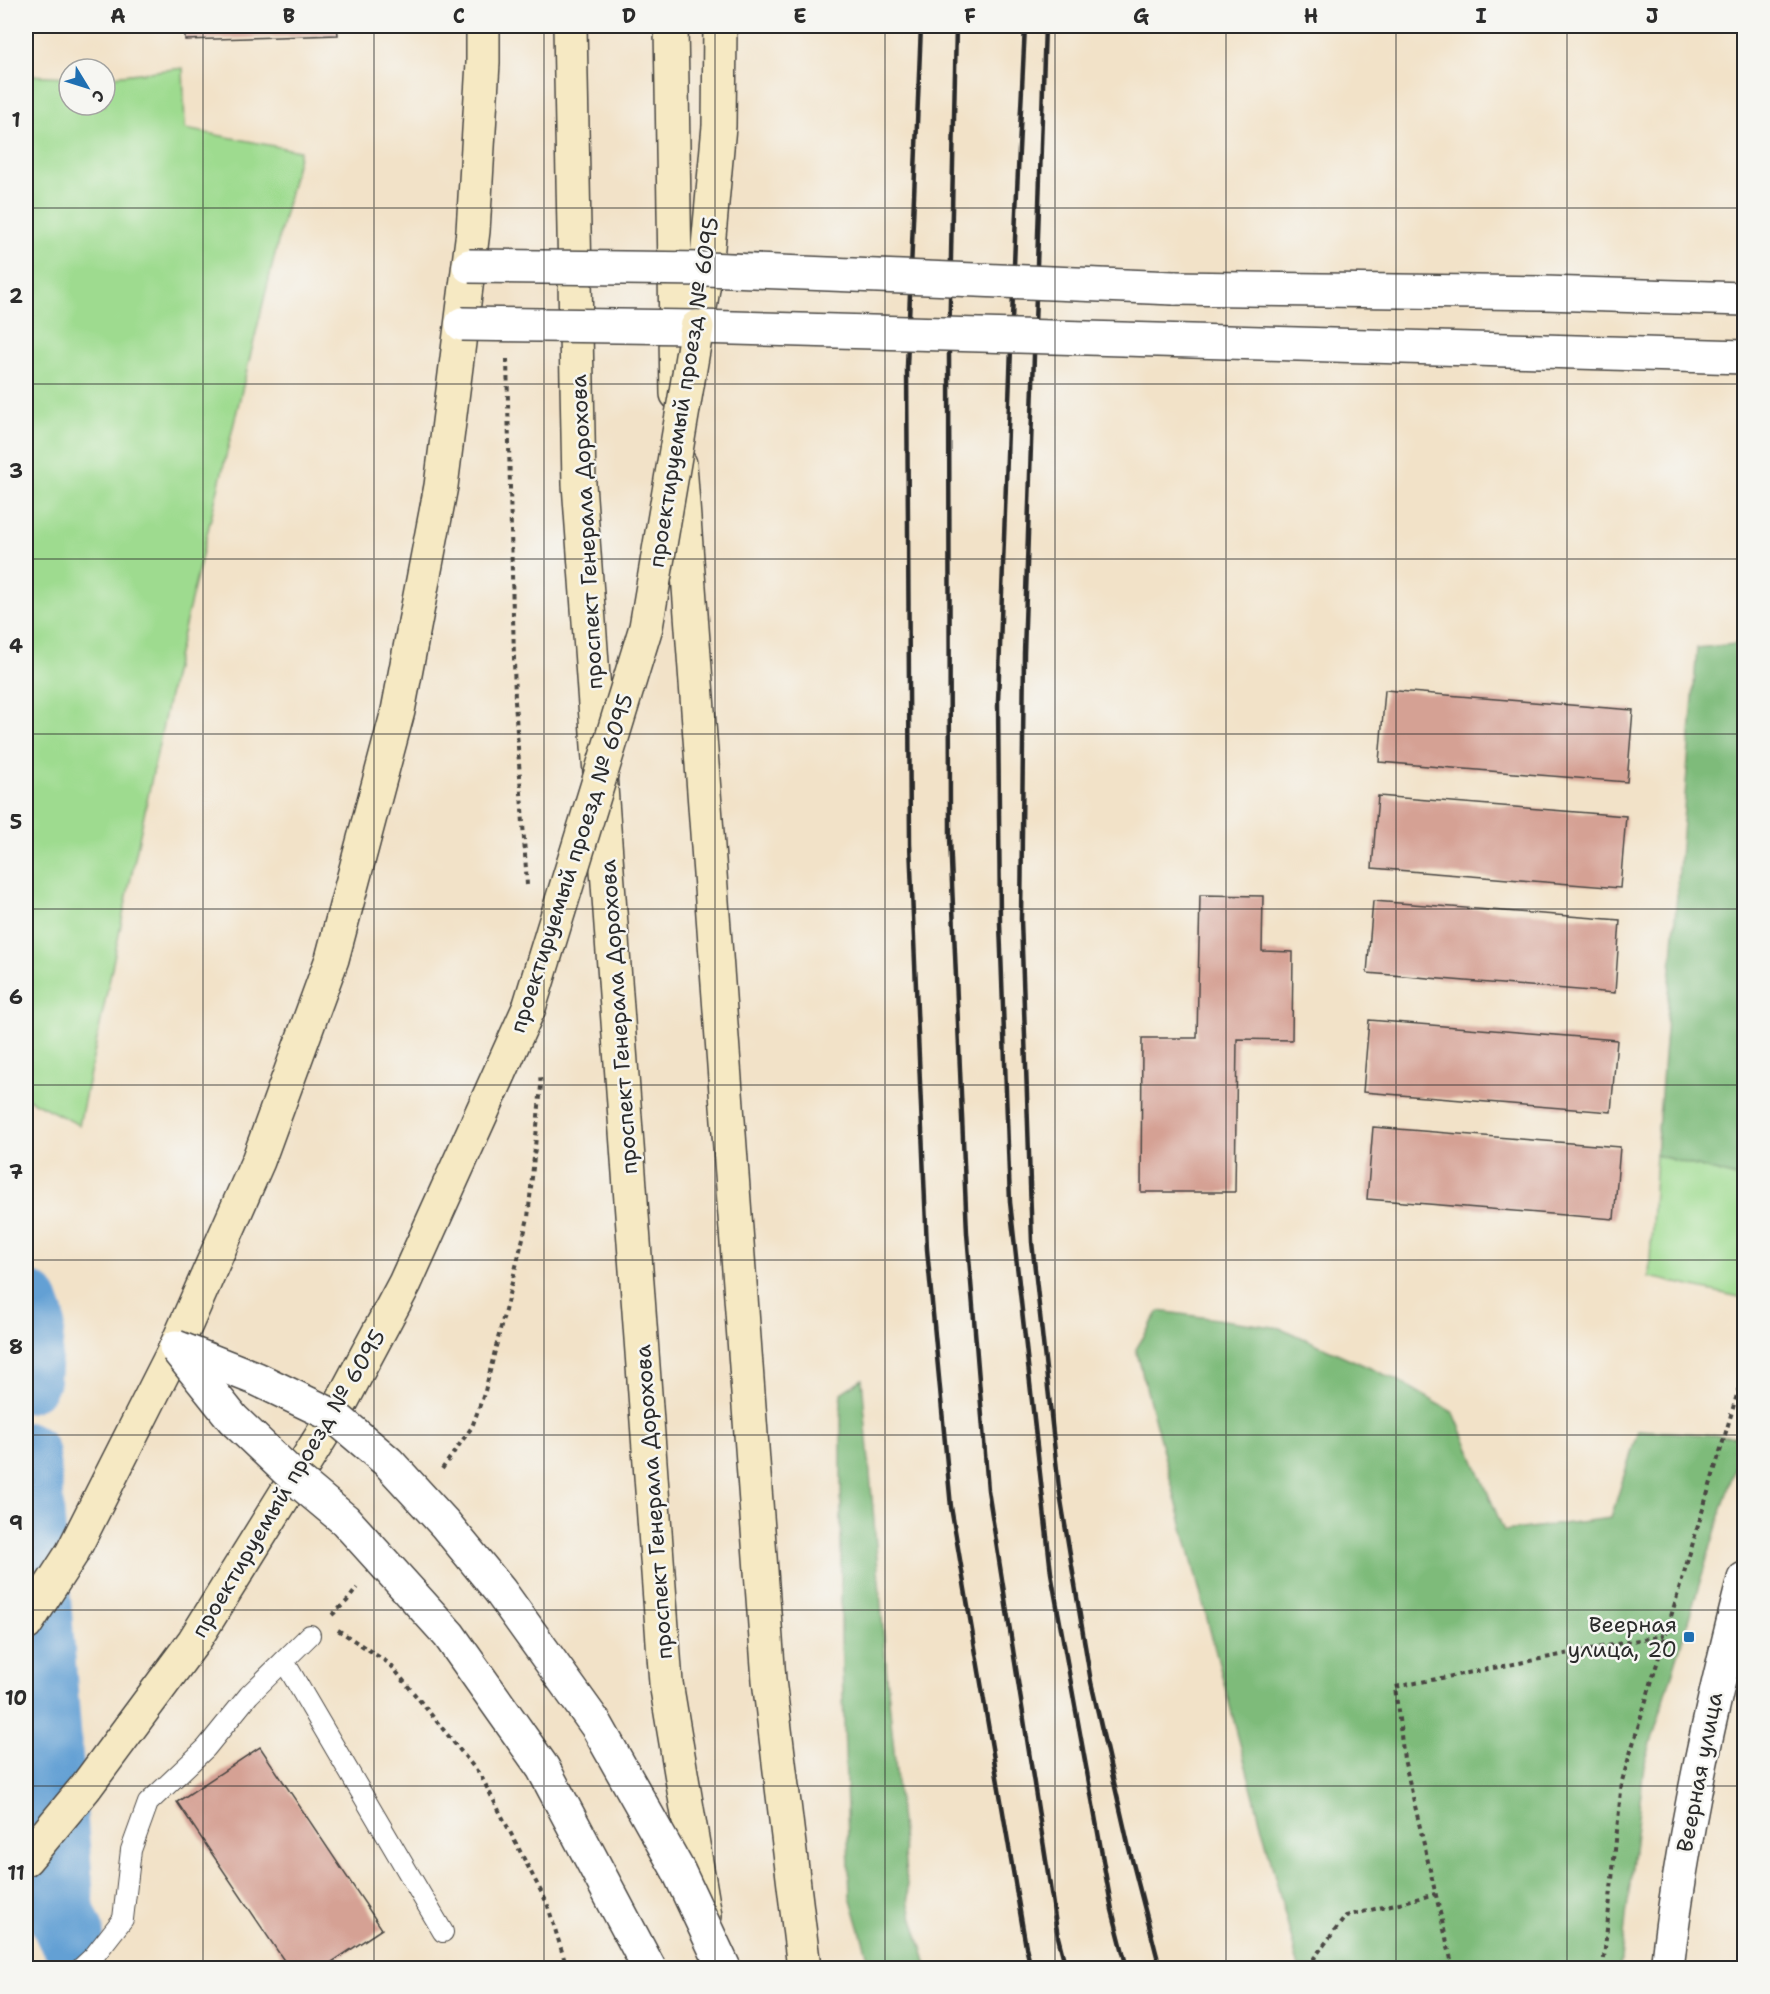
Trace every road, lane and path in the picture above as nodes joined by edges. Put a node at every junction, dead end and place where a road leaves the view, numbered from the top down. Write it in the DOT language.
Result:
graph roads {
  1 [pos="483,26"];
  2 [pos="570,26"];
  3 [pos="671,26"];
  4 [pos="720,26"];
  5 [pos="469,266"];
  6 [pos="706,269"];
  7 [pos="1744,299"];
  8 [pos="462,324"];
  9 [pos="697,327"];
  10 [pos="507,357"];
  11 [pos="1744,357"];
  12 [pos="528,888"];
  13 [pos="540,1074"];
  14 [pos="176,1347"];
  15 [pos="1739,1388"];
  16 [pos="334,1416"];
  17 [pos="437,1476"];
  18 [pos="296,1479"];
  19 [pos="1744,1579"];
  20 [pos="361,1582"];
  21 [pos="325,1621"];
  22 [pos="26,1624"];
  23 [pos="310,1635"];
  24 [pos="1664,1635"];
  25 [pos="284,1661"];
  26 [pos="26,1859"];
  27 [pos="1436,1894"];
  28 [pos="443,1932"];
  29 [pos="81,1968"];
  30 [pos="567,1968"];
  31 [pos="649,1968"];
  32 [pos="714,1968"];
  33 [pos="724,1968"];
  34 [pos="804,1968"];
  35 [pos="1319,1968"];
  36 [pos="1453,1968"];
  37 [pos="1603,1968"];
  38 [pos="1667,1968"];
  1 -- 5 [label="main road"];
  2 -- 32 [label="main road, проспект Генерала Дорохова"];
  3 -- 34 [label="main road"];
  4 -- 6 [label="main road, проектируемый проезд № 6095"];
  5 -- 6 [label="street, bridge"];
  5 -- 8 [label="main road"];
  6 -- 7 [label="street, bridge"];
  6 -- 9 [label="main road, проектируемый проезд № 6095"];
  8 -- 9 [label="street, bridge"];
  8 -- 14 [label="main road"];
  9 -- 11 [label="street, bridge"];
  9 -- 16 [label="main road, проектируемый проезд № 6095, bridge"];
  10 -- 12 [label="path"];
  13 -- 17 [label="path"];
  14 -- 16 [label="street, bridge"];
  14 -- 18 [label="street, bridge"];
  14 -- 22 [label="main road"];
  15 -- 24 [label="path"];
  16 -- 18 [label="main road, проектируемый проезд № 6095"];
  16 -- 33 [label="street, bridge"];
  18 -- 26 [label="main road, проектируемый проезд № 6095"];
  18 -- 31 [label="street, bridge"];
  19 -- 38 [label="street, Веерная улица"];
  20 -- 21 [label="path"];
  21 -- 23 [label="path"];
  21 -- 30 [label="path"];
  23 -- 25 [label="lane"];
  24 -- 27 [label="path"];
  24 -- 37 [label="path"];
  25 -- 28 [label="lane"];
  25 -- 29 [label="lane"];
  27 -- 35 [label="path"];
  27 -- 36 [label="path"];
}
